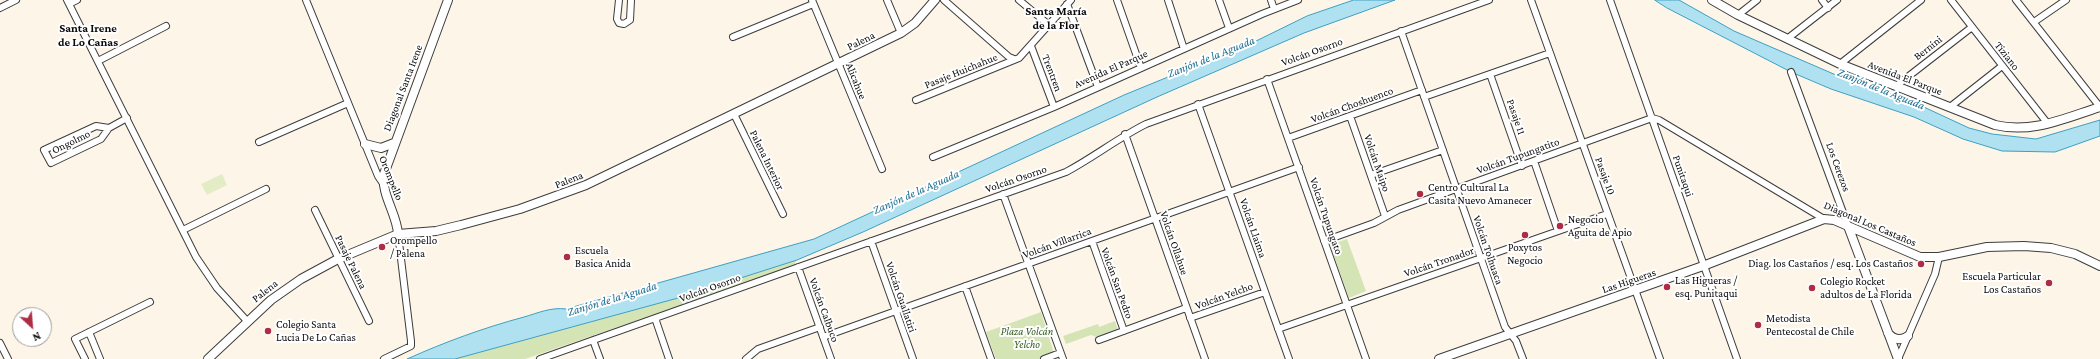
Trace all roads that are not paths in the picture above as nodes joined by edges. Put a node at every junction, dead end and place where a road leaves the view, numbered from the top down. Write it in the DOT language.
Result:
graph roads {
  1 [pos="16,0"];
  2 [pos="77,0"];
  3 [pos="306,0"];
  4 [pos="448,0"];
  5 [pos="619,0"];
  6 [pos="631,0"];
  7 [pos="887,0"];
  8 [pos="935,0"];
  9 [pos="944,0"];
  10 [pos="1019,0"];
  11 [pos="1116,0"];
  12 [pos="1168,0"];
  13 [pos="1219,0"];
  14 [pos="1271,0"];
  15 [pos="1298,0"];
  16 [pos="1489,0"];
  17 [pos="1531,0"];
  18 [pos="1610,0"];
  19 [pos="1712,0"];
  20 [pos="1757,0"];
  21 [pos="1822,0"];
  22 [pos="1837,0"];
  23 [pos="1921,0"];
  24 [pos="1951,0"];
  25 [pos="2016,0"];
  26 [pos="2066,0"];
  27 [pos="68,2"];
  28 [pos="813,2"];
  29 [pos="1069,2"];
  30 [pos="0,8"];
  31 [pos="1828,8"];
  32 [pos="1274,9"];
  33 [pos="1738,15"];
  34 [pos="2034,22"];
  35 [pos="166,26"];
  36 [pos="1048,26"];
  37 [pos="1972,27"];
  38 [pos="1229,28"];
  39 [pos="1401,31"];
  40 [pos="901,33"];
  41 [pos="733,38"];
  42 [pos="1787,39"];
  43 [pos="1031,46"];
  44 [pos="1184,49"];
  45 [pos="1550,53"];
  46 [pos="1014,59"];
  47 [pos="98,61"];
  48 [pos="838,64"];
  49 [pos="1840,64"];
  50 [pos="2002,66"];
  51 [pos="1141,68"];
  52 [pos="1791,72"];
  53 [pos="1490,74"];
  54 [pos="1268,79"];
  55 [pos="1896,86"];
  56 [pos="1098,87"];
  57 [pos="1422,90"];
  58 [pos="1424,97"];
  59 [pos="916,100"];
  60 [pos="348,103"];
  61 [pos="1198,104"];
  62 [pos="1054,107"];
  63 [pos="1950,107"];
  64 [pos="2100,107"];
  65 [pos="734,114"];
  66 [pos="1350,116"];
  67 [pos="127,118"];
  68 [pos="1652,118"];
  69 [pos="2048,124"];
  70 [pos="109,128"];
  71 [pos="1125,134"];
  72 [pos="1288,138"];
  73 [pos="259,142"];
  74 [pos="394,143"];
  75 [pos="365,144"];
  76 [pos="1582,144"];
  77 [pos="1443,150"];
  78 [pos="933,157"];
  79 [pos="1534,161"];
  80 [pos="1522,166"];
  81 [pos="1298,168"];
  82 [pos="882,169"];
  83 [pos="1371,175"];
  84 [pos="384,185"];
  85 [pos="266,189"];
  86 [pos="1456,189"];
  87 [pos="1230,192"];
  88 [pos="1003,194"];
  89 [pos="315,210"];
  90 [pos="783,214"];
  91 [pos="1607,214"];
  92 [pos="1385,216"];
  93 [pos="1155,219"];
  94 [pos="1824,219"];
  95 [pos="1848,226"];
  96 [pos="183,230"];
  97 [pos="1558,231"];
  98 [pos="398,234"];
  99 [pos="1872,236"];
  100 [pos="871,241"];
  101 [pos="1092,241"];
  102 [pos="1324,241"];
  103 [pos="1857,248"];
  104 [pos="1939,257"];
  105 [pos="1481,258"];
  106 [pos="338,259"];
  107 [pos="1028,264"];
  108 [pos="1703,266"];
  109 [pos="2100,266"];
  110 [pos="798,267"];
  111 [pos="966,286"];
  112 [pos="1635,290"];
  113 [pos="1265,292"];
  114 [pos="150,302"];
  115 [pos="1347,305"];
  116 [pos="1186,308"];
  117 [pos="896,311"];
  118 [pos="655,318"];
  119 [pos="1190,318"];
  120 [pos="247,321"];
  121 [pos="369,321"];
  122 [pos="820,327"];
  123 [pos="1278,329"];
  124 [pos="1124,331"];
  125 [pos="89,332"];
  126 [pos="1888,333"];
  127 [pos="1510,334"];
  128 [pos="1908,336"];
  129 [pos="823,337"];
  130 [pos="593,340"];
  131 [pos="1099,340"];
  132 [pos="0,344"];
  133 [pos="753,356"];
  134 [pos="1061,356"];
  135 [pos="8,359"];
  136 [pos="85,359"];
  137 [pos="100,359"];
  138 [pos="208,359"];
  139 [pos="384,359"];
  140 [pos="540,359"];
  141 [pos="600,359"];
  142 [pos="669,359"];
  143 [pos="746,359"];
  144 [pos="831,359"];
  145 [pos="913,359"];
  146 [pos="991,359"];
  147 [pos="1044,359"];
  148 [pos="1204,359"];
  149 [pos="1289,359"];
  150 [pos="1366,359"];
  151 [pos="1439,359"];
  152 [pos="1523,359"];
  153 [pos="1660,359"];
  154 [pos="1737,359"];
  155 [pos="1898,359"];
  1 -- 30 [label="street"];
  2 -- 27 [label="street"];
  3 -- 60 [label="street, Orompello"];
  4 -- 74 [label="street, Diagonal Santa Irene"];
  5 -- 6 [label="street"];
  7 -- 40 [label="street"];
  8 -- 40 [label="street, Palena"];
  9 -- 46 [label="street"];
  10 -- 36 [label="street"];
  11 -- 51 [label="street"];
  12 -- 44 [label="street"];
  13 -- 38 [label="street"];
  14 -- 32 [label="street"];
  15 -- 32 [label="street, Avenida El Parque"];
  16 -- 39 [label="street, Volcán Osorno"];
  17 -- 45 [label="street, Pasaje 10"];
  18 -- 68 [label="street, Punitaqui"];
  19 -- 33 [label="street, Avenida El Parque"];
  20 -- 33 [label="street"];
  21 -- 31 [label="street"];
  22 -- 31 [label="street"];
  23 -- 49 [label="street"];
  24 -- 37 [label="street, Tiziano"];
  25 -- 34 [label="street"];
  26 -- 34 [label="street"];
  27 -- 47 [label="street"];
  28 -- 41 [label="street"];
  28 -- 48 [label="street, Alicahue"];
  29 -- 36 [label="street, Pasaje Huichahue"];
  29 -- 56 [label="street"];
  31 -- 42 [label="street"];
  32 -- 38 [label="street, Avenida El Parque"];
  33 -- 42 [label="street, Avenida El Parque"];
  34 -- 64 [label="street"];
  35 -- 47 [label="street"];
  36 -- 43 [label="street, Pasaje Huichahue"];
  37 -- 50 [label="street, Tiziano"];
  37 -- 55 [label="street, Bernini"];
  38 -- 44 [label="street, Avenida El Parque"];
  39 -- 54 [label="street, Volcán Osorno"];
  39 -- 57 [label="street, Volcán Tolhuaca"];
  40 -- 48 [label="street, Palena"];
  42 -- 49 [label="street, Avenida El Parque"];
  43 -- 46 [label="street, Pasaje Huichahue"];
  43 -- 62 [label="street, Trentren"];
  44 -- 51 [label="street, Avenida El Parque"];
  45 -- 53 [label="street"];
  45 -- 76 [label="street, Pasaje 10"];
  46 -- 59 [label="street, Pasaje Huichahue"];
  47 -- 67 [label="street"];
  48 -- 65 [label="street, Palena"];
  48 -- 82 [label="street, Alicahue"];
  49 -- 55 [label="street, Avenida El Parque"];
  50 -- 63 [label="street"];
  50 -- 69 [label="street, Tiziano"];
  51 -- 56 [label="street, Avenida El Parque"];
  52 -- 95 [label="street, Los Cerezos"];
  53 -- 58 [label="street"];
  53 -- 80 [label="street, Pasaje 11"];
  54 -- 61 [label="street, Volcán Osorno"];
  54 -- 72 [label="street, Volcán Tupungato"];
  55 -- 63 [label="street, Avenida El Parque"];
  56 -- 62 [label="street, Avenida El Parque"];
  57 -- 58 [label="street, Volcán Tolhuaca"];
  57 -- 66 [label="street, Volcán Choshuenco"];
  58 -- 77 [label="street, Volcán Tolhuaca"];
  60 -- 73 [label="street"];
  60 -- 75 [label="street, Orompello"];
  61 -- 71 [label="street, Volcán Osorno"];
  61 -- 87 [label="street, Volcán Llaima"];
  62 -- 78 [label="street, Avenida El Parque"];
  63 -- 69 [label="street, Avenida El Parque"];
  64 -- 69 [label="street, Avenida El Parque"];
  65 -- 90 [label="street, Palena Interior"];
  65 -- 98 [label="street, Palena"];
  66 -- 72 [label="street, Volcán Choshuenco"];
  66 -- 83 [label="street, Volcán Maipo"];
  67 -- 70 [label="street, Ongolmo"];
  67 -- 96 [label="street"];
  68 -- 76 [label="street, Volcán Tupungatito"];
  68 -- 94 [label="street, Diagonal Los Castaños"];
  68 -- 108 [label="street, Punitaqui"];
  70 -- 70 [label="street, Ongolmo"];
  71 -- 88 [label="street, Volcán Osorno"];
  71 -- 93 [label="street, Volcán Ollahue"];
  72 -- 81 [label="street, Volcán Tupungato"];
  74 -- 75 [label="street"];
  74 -- 84 [label="street, Diagonal Santa Irene"];
  75 -- 84 [label="street, Orompello"];
  76 -- 79 [label="street, Volcán Tupungatito"];
  76 -- 91 [label="street, Pasaje 10"];
  77 -- 83 [label="street"];
  77 -- 86 [label="street, Volcán Tolhuaca"];
  79 -- 80 [label="street, Volcán Tupungatito"];
  79 -- 97 [label="street"];
  80 -- 86 [label="street, Volcán Tupungatito"];
  81 -- 87 [label="street, Volcán Villarrica"];
  81 -- 102 [label="street, Volcán Tupungato"];
  83 -- 92 [label="street, Volcán Maipo"];
  84 -- 98 [label="street, Orompello"];
  85 -- 96 [label="street"];
  86 -- 92 [label="street, Volcán Tupungatito"];
  86 -- 105 [label="street, Volcán Tolhuaca"];
  87 -- 93 [label="street, Volcán Villarrica"];
  87 -- 113 [label="street, Volcán Llaima"];
  88 -- 100 [label="street, Volcán Osorno"];
  88 -- 107 [label="street"];
  89 -- 106 [label="street, Pasaje Palena"];
  91 -- 97 [label="street, Volcán Tronador"];
  91 -- 112 [label="street, Pasaje 10"];
  92 -- 102 [label="street, Volcán Tupungatito"];
  93 -- 101 [label="street, Volcán Villarrica"];
  93 -- 116 [label="street, Volcán Ollahue"];
  94 -- 95 [label="street, Diagonal Los Castaños"];
  94 -- 108 [label="street, Las Higueras"];
  95 -- 99 [label="street, Diagonal Los Castaños"];
  95 -- 103 [label="street, Los Cerezos"];
  96 -- 120 [label="street"];
  97 -- 105 [label="street, Volcán Tronador"];
  98 -- 106 [label="street, Palena"];
  98 -- 139 [label="street, Orompello"];
  99 -- 103 [label="street"];
  99 -- 104 [label="street, Diagonal Los Castaños"];
  100 -- 110 [label="street, Volcán Osorno"];
  100 -- 117 [label="street, Volcán Guallatiri"];
  101 -- 107 [label="street, Volcán Villarrica"];
  101 -- 124 [label="street, Volcán San Pedro"];
  102 -- 115 [label="street, Volcán Tupungato"];
  103 -- 126 [label="street, Los Cerezos"];
  104 -- 109 [label="street, Diagonal Los Castaños"];
  104 -- 128 [label="street"];
  105 -- 115 [label="street, Volcán Tronador"];
  105 -- 127 [label="street, Volcán Tolhuaca"];
  106 -- 120 [label="street, Palena"];
  106 -- 121 [label="street, Pasaje Palena"];
  107 -- 111 [label="street, Volcán Villarrica"];
  107 -- 134 [label="street"];
  108 -- 112 [label="street, Las Higueras"];
  108 -- 154 [label="street, Punitaqui"];
  110 -- 118 [label="street, Volcán Osorno"];
  110 -- 122 [label="street, Volcán Calbuco"];
  111 -- 117 [label="street, Volcán Villarrica"];
  111 -- 146 [label="street"];
  112 -- 127 [label="street, Las Higueras"];
  112 -- 153 [label="street, Pasaje 10"];
  113 -- 119 [label="street, Volcán Yelcho"];
  113 -- 123 [label="street, Volcán Llaima"];
  114 -- 125 [label="street"];
  115 -- 123 [label="street, Volcán Tronador"];
  115 -- 150 [label="street, Volcán Tupungato"];
  116 -- 119 [label="street, Volcán Ollahue"];
  116 -- 124 [label="street, Volcán Yelcho"];
  117 -- 129 [label="street, Volcán Villarrica"];
  117 -- 145 [label="street, Volcán Guallatiri"];
  118 -- 130 [label="street, Volcán Osorno"];
  118 -- 142 [label="street"];
  119 -- 148 [label="street, Volcán Ollahue"];
  120 -- 138 [label="street, Palena"];
  122 -- 129 [label="street, Volcán Calbuco"];
  122 -- 133 [label="street"];
  123 -- 149 [label="street, Volcán Llaima"];
  124 -- 131 [label="street, Volcán Yelcho"];
  125 -- 136 [label="street"];
  125 -- 137 [label="street"];
  126 -- 128 [label="street"];
  126 -- 155 [label="street, Los Cerezos"];
  127 -- 151 [label="street, Las Higueras"];
  127 -- 152 [label="street, Volcán Tolhuaca"];
  128 -- 155 [label="street"];
  129 -- 144 [label="street, Volcán Calbuco"];
  130 -- 140 [label="street, Volcán Osorno"];
  130 -- 141 [label="street"];
  132 -- 135 [label="street"];
  133 -- 143 [label="street"];
  134 -- 147 [label="street"];
}
